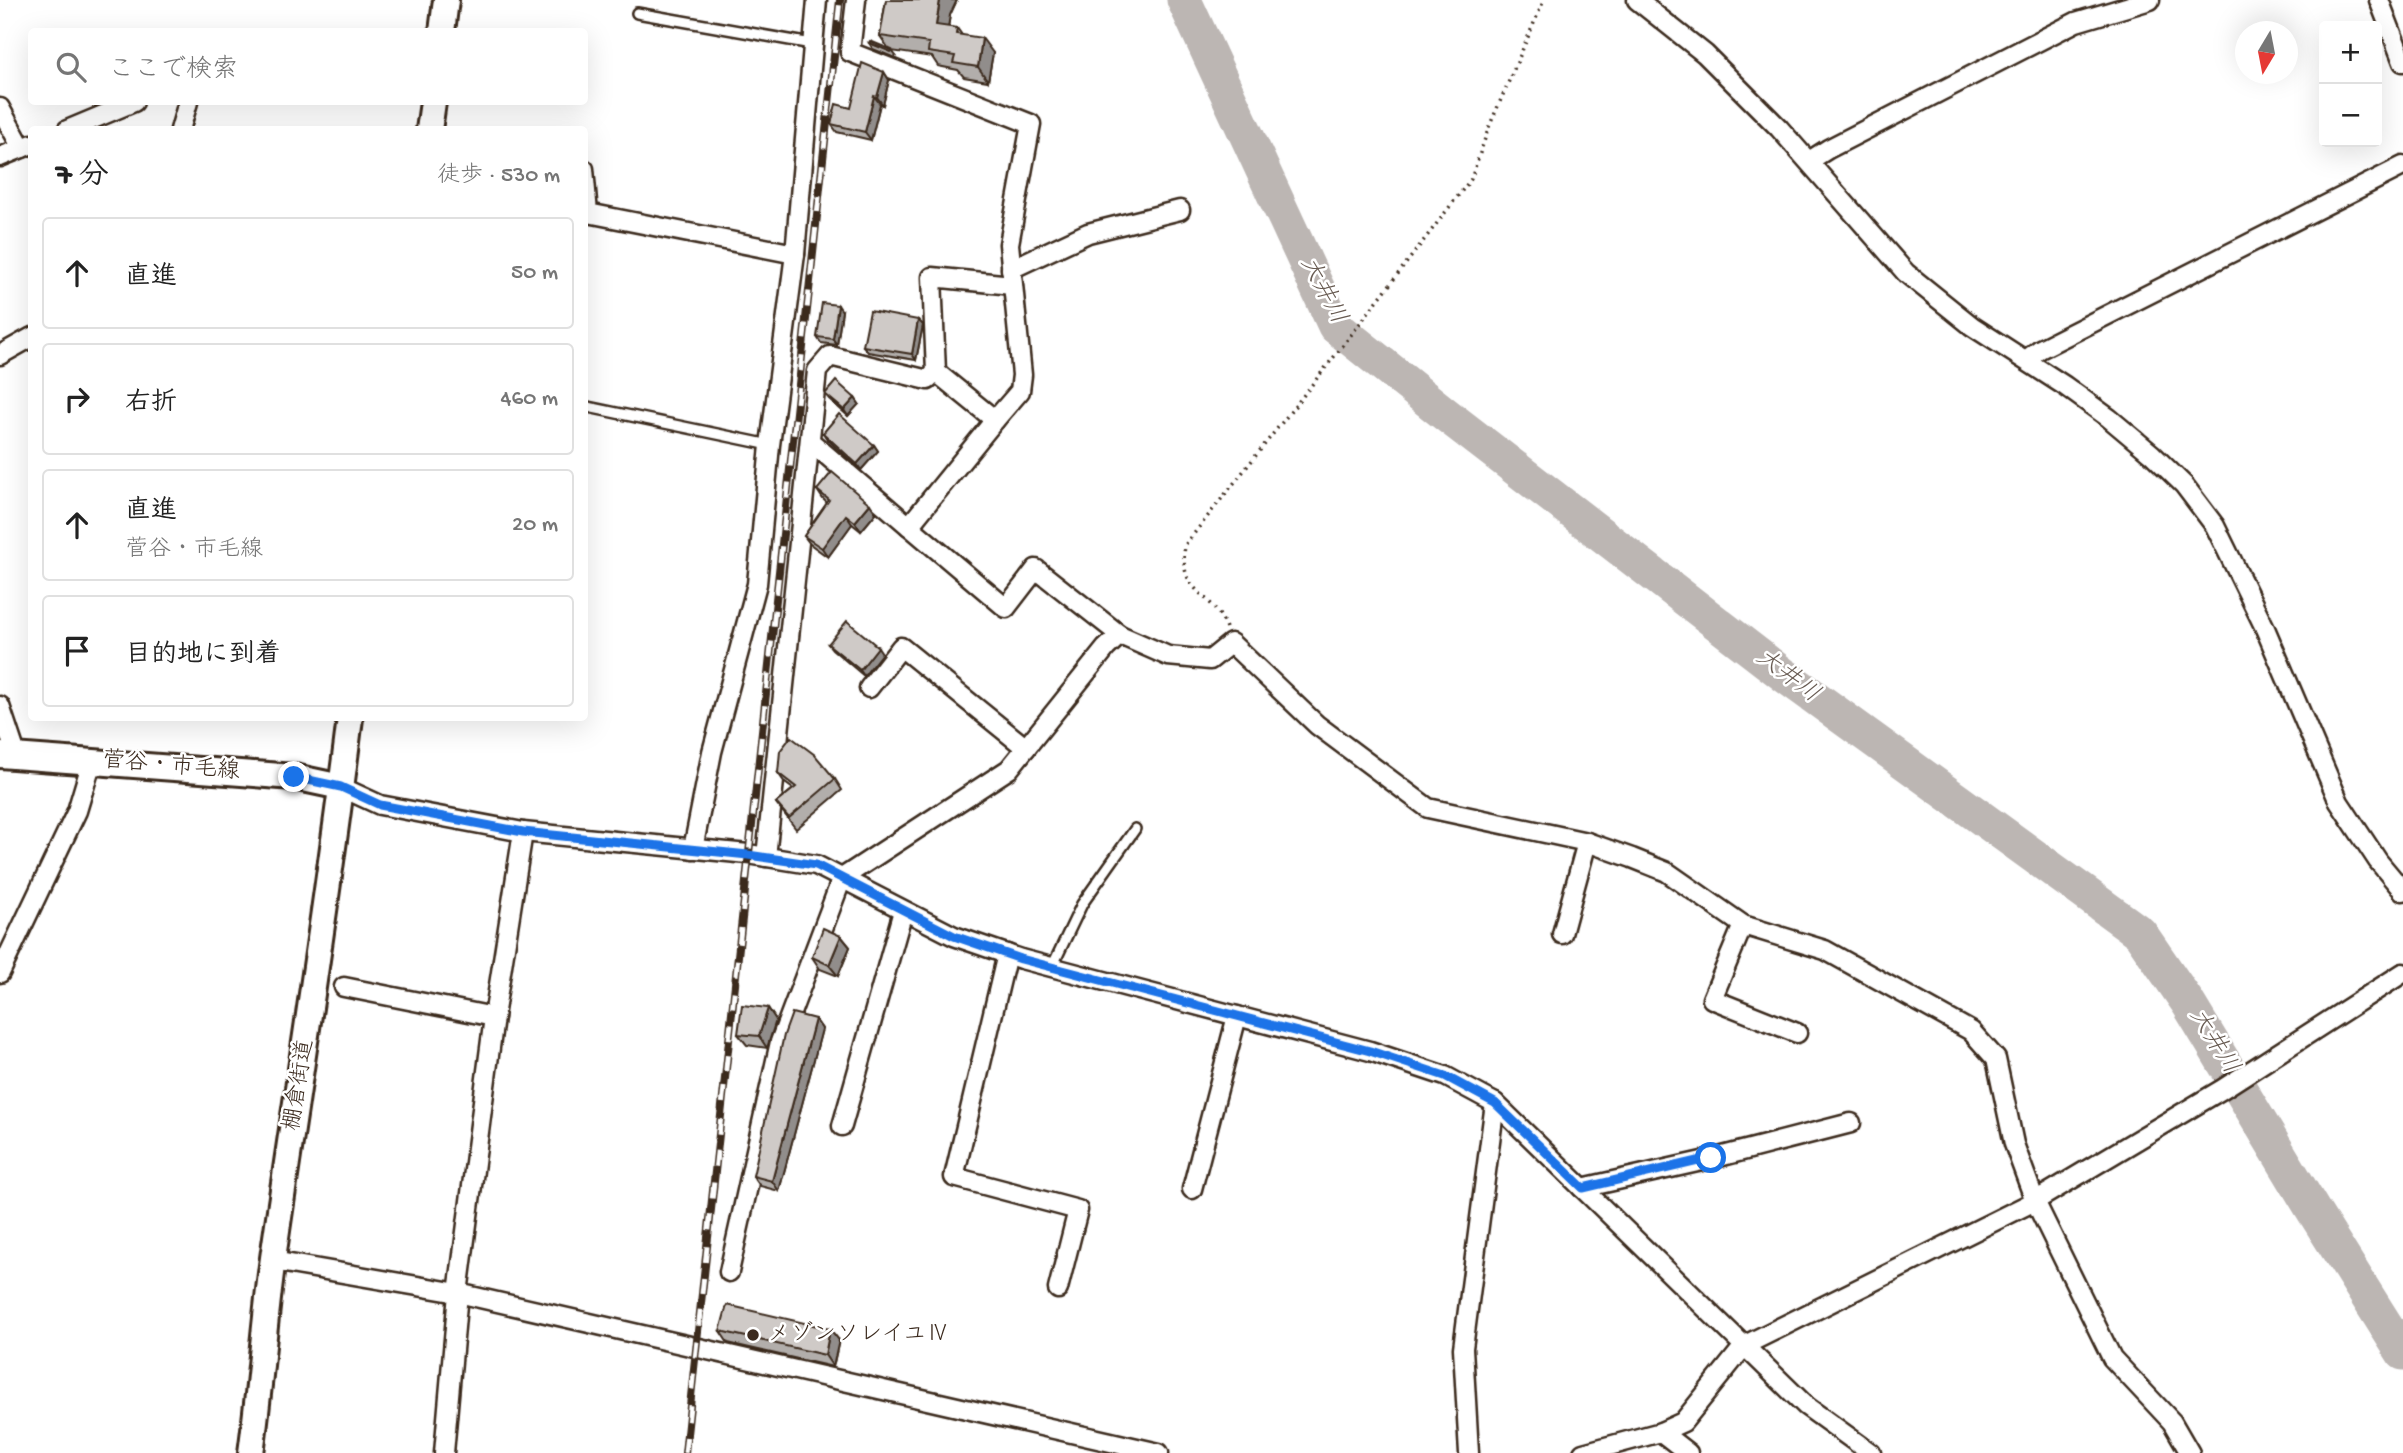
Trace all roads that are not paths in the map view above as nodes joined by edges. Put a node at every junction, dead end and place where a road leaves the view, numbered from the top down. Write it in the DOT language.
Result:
graph roads {
  1 [pos="446,0"];
  2 [pos="817,0"];
  3 [pos="856,0"];
  4 [pos="1637,0"];
  5 [pos="2150,0"];
  6 [pos="2379,0"];
  7 [pos="637,13"];
  8 [pos="442,28"];
  9 [pos="812,44"];
  10 [pos="2403,62"];
  11 [pos="127,105"];
  12 [pos="187,105"];
  13 [pos="433,105"];
  14 [pos="0,108"];
  15 [pos="77,126"];
  16 [pos="181,126"];
  17 [pos="430,126"];
  18 [pos="27,146"];
  19 [pos="0,157"];
  20 [pos="1809,161"];
  21 [pos="2403,166"];
  22 [pos="1180,210"];
  23 [pos="588,213"];
  24 [pos="795,254"];
  25 [pos="1011,277"];
  26 [pos="28,339"];
  27 [pos="0,355"];
  28 [pos="2025,360"];
  29 [pos="936,372"];
  30 [pos="588,407"];
  31 [pos="995,420"];
  32 [pos="810,441"];
  33 [pos="770,445"];
  34 [pos="909,526"];
  35 [pos="1120,635"];
  36 [pos="869,688"];
  37 [pos="0,706"];
  38 [pos="350,721"];
  39 [pos="1026,748"];
  40 [pos="9,756"];
  41 [pos="92,761"];
  42 [pos="341,787"];
  43 [pos="1135,829"];
  44 [pos="523,832"];
  45 [pos="1587,842"];
  46 [pos="692,849"];
  47 [pos="766,857"];
  48 [pos="842,878"];
  49 [pos="2403,891"];
  50 [pos="903,911"];
  51 [pos="1743,925"];
  52 [pos="1562,934"];
  53 [pos="1007,954"];
  54 [pos="1052,967"];
  55 [pos="0,973"];
  56 [pos="2403,973"];
  57 [pos="344,987"];
  58 [pos="1237,1016"];
  59 [pos="494,1017"];
  60 [pos="1797,1033"];
  61 [pos="1495,1103"];
  62 [pos="1852,1122"];
  63 [pos="842,1126"];
  64 [pos="1583,1188"];
  65 [pos="1192,1189"];
  66 [pos="2035,1201"];
  67 [pos="273,1261"];
  68 [pos="729,1272"];
  69 [pos="1058,1289"];
  70 [pos="458,1293"];
  71 [pos="1745,1346"];
  72 [pos="1661,1432"];
  73 [pos="1149,1452"];
  74 [pos="251,1453"];
  75 [pos="444,1453"];
  76 [pos="1469,1453"];
  77 [pos="1583,1453"];
  78 [pos="1688,1453"];
  79 [pos="1871,1453"];
  80 [pos="2190,1453"];
  1 -- 8 [label="street"];
  2 -- 9 [label="street"];
  3 -- 25 [label="street"];
  4 -- 20 [label="street"];
  5 -- 20 [label="street"];
  6 -- 10 [label="street"];
  7 -- 9 [label="lane"];
  9 -- 24 [label="street"];
  11 -- 15 [label="street"];
  12 -- 16 [label="street"];
  13 -- 17 [label="street"];
  14 -- 18 [label="street"];
  18 -- 19 [label="street"];
  20 -- 28 [label="street"];
  21 -- 28 [label="street"];
  22 -- 25 [label="street"];
  23 -- 24 [label="street"];
  24 -- 33 [label="street"];
  25 -- 29 [label="street"];
  25 -- 31 [label="street"];
  26 -- 27 [label="street"];
  28 -- 49 [label="street"];
  29 -- 31 [label="street"];
  29 -- 32 [label="street"];
  30 -- 33 [label="lane"];
  31 -- 34 [label="street"];
  32 -- 34 [label="street"];
  32 -- 47 [label="street"];
  33 -- 46 [label="street"];
  34 -- 35 [label="street"];
  35 -- 39 [label="street"];
  35 -- 45 [label="street"];
  36 -- 39 [label="street"];
  37 -- 40 [label="street"];
  38 -- 42 [label="street, 棚倉街道"];
  39 -- 48 [label="street"];
  40 -- 41 [label="street, 菅谷・市毛線"];
  41 -- 42 [label="street, 菅谷・市毛線"];
  41 -- 55 [label="street"];
  42 -- 44 [label="street"];
  42 -- 67 [label="street, 棚倉街道"];
  43 -- 54 [label="lane"];
  44 -- 46 [label="street"];
  44 -- 59 [label="street"];
  45 -- 51 [label="street"];
  45 -- 52 [label="street"];
  46 -- 47 [label="street"];
  47 -- 48 [label="street"];
  48 -- 50 [label="street"];
  48 -- 68 [label="street"];
  50 -- 53 [label="street"];
  50 -- 63 [label="street"];
  51 -- 60 [label="street"];
  51 -- 66 [label="street"];
  53 -- 54 [label="street"];
  53 -- 69 [label="street"];
  54 -- 58 [label="street"];
  56 -- 66 [label="street"];
  57 -- 59 [label="street"];
  58 -- 61 [label="street"];
  58 -- 65 [label="street"];
  59 -- 70 [label="street"];
  61 -- 64 [label="street"];
  61 -- 76 [label="street"];
  62 -- 64 [label="street"];
  64 -- 71 [label="street"];
  66 -- 71 [label="street"];
  66 -- 80 [label="street"];
  67 -- 70 [label="street"];
  67 -- 74 [label="street, 棚倉街道"];
  70 -- 73 [label="street"];
  70 -- 75 [label="street"];
  71 -- 72 [label="street"];
  71 -- 79 [label="street"];
  72 -- 77 [label="street"];
  72 -- 78 [label="street"];
}
